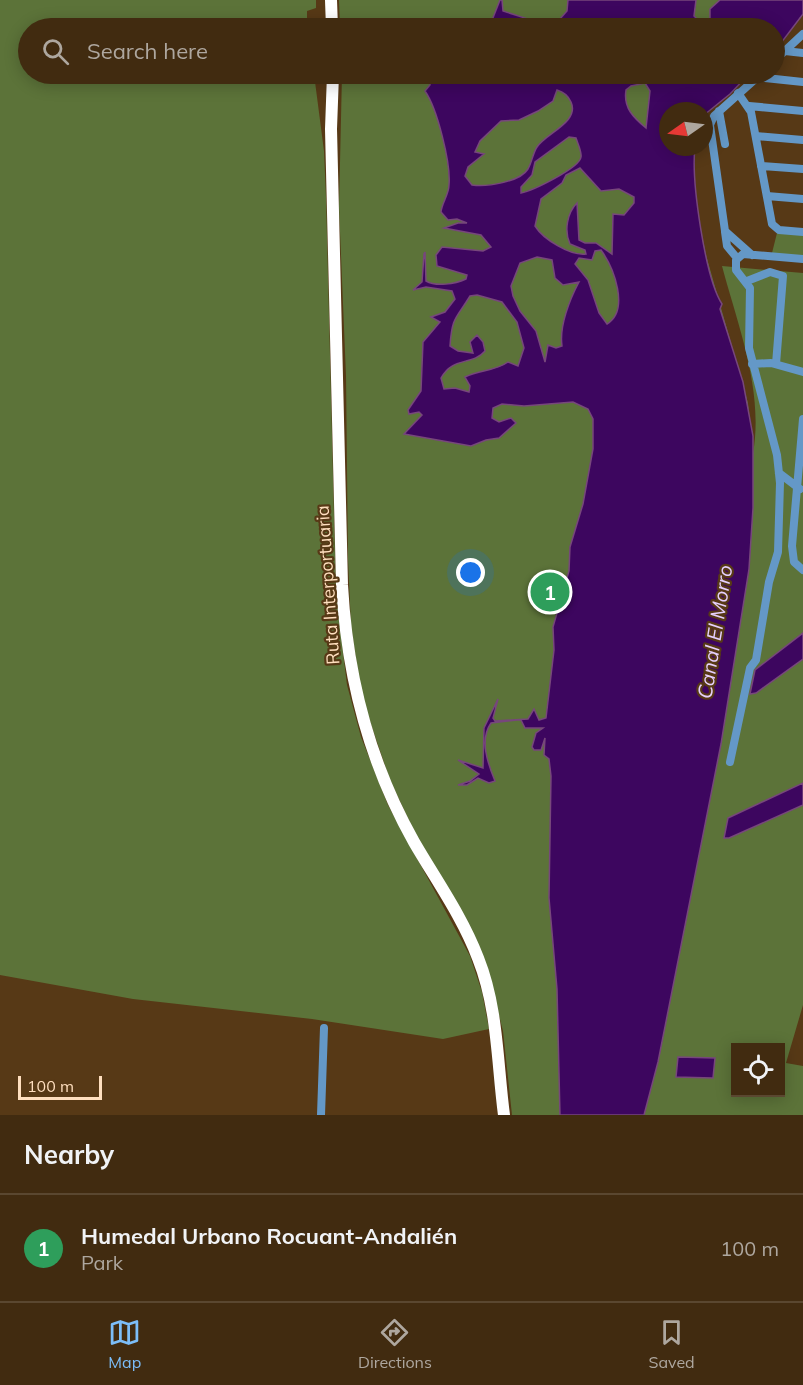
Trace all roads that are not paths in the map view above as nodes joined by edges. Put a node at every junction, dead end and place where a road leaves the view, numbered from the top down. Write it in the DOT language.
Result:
graph roads {
  1 [pos="323,0"];
  2 [pos="331,0"];
  3 [pos="323,18"];
  4 [pos="332,18"];
  5 [pos="803,34"];
  6 [pos="785,51"];
  7 [pos="803,52"];
  8 [pos="785,79"];
  9 [pos="803,82"];
  10 [pos="326,84"];
  11 [pos="333,84"];
  12 [pos="748,84"];
  13 [pos="738,93"];
  14 [pos="749,106"];
  15 [pos="803,111"];
  16 [pos="716,113"];
  17 [pos="331,129"];
  18 [pos="756,136"];
  19 [pos="803,141"];
  20 [pos="725,144"];
  21 [pos="761,165"];
  22 [pos="803,169"];
  23 [pos="767,196"];
  24 [pos="803,199"];
  25 [pos="725,231"];
  26 [pos="803,232"];
  27 [pos="744,256"];
  28 [pos="803,259"];
  29 [pos="747,281"];
  30 [pos="752,364"];
  31 [pos="776,364"];
  32 [pos="803,372"];
  33 [pos="803,419"];
  34 [pos="779,473"];
  35 [pos="800,489"];
  36 [pos="803,570"];
  37 [pos="730,762"];
  38 [pos="324,1028"];
  39 [pos="321,1115"];
  40 [pos="504,1115"];
  1 -- 3 [label="highway"];
  2 -- 4 [label="highway"];
  5 -- 6 [label="street"];
  6 -- 7 [label="street"];
  8 -- 9 [label="street"];
  10 -- 17 [label="highway, Ruta Interportuaria"];
  11 -- 17 [label="highway, Ruta Interportuaria"];
  12 -- 13 [label="street"];
  13 -- 14 [label="street"];
  13 -- 16 [label="street"];
  14 -- 15 [label="street"];
  14 -- 18 [label="street"];
  16 -- 20 [label="street"];
  16 -- 25 [label="street"];
  17 -- 40 [label="highway, Ruta Interportuaria"];
  18 -- 19 [label="street"];
  18 -- 21 [label="street"];
  21 -- 22 [label="street"];
  21 -- 23 [label="street"];
  23 -- 24 [label="street"];
  23 -- 26 [label="street"];
  25 -- 27 [label="street"];
  25 -- 27 [label="street"];
  27 -- 28 [label="street"];
  27 -- 29 [label="street"];
  29 -- 30 [label="street"];
  29 -- 31 [label="street"];
  30 -- 31 [label="street"];
  30 -- 34 [label="street"];
  31 -- 32 [label="street"];
  33 -- 35 [label="street"];
  34 -- 35 [label="street"];
  34 -- 37 [label="street"];
  35 -- 36 [label="street"];
  38 -- 39 [label="street"];
}
